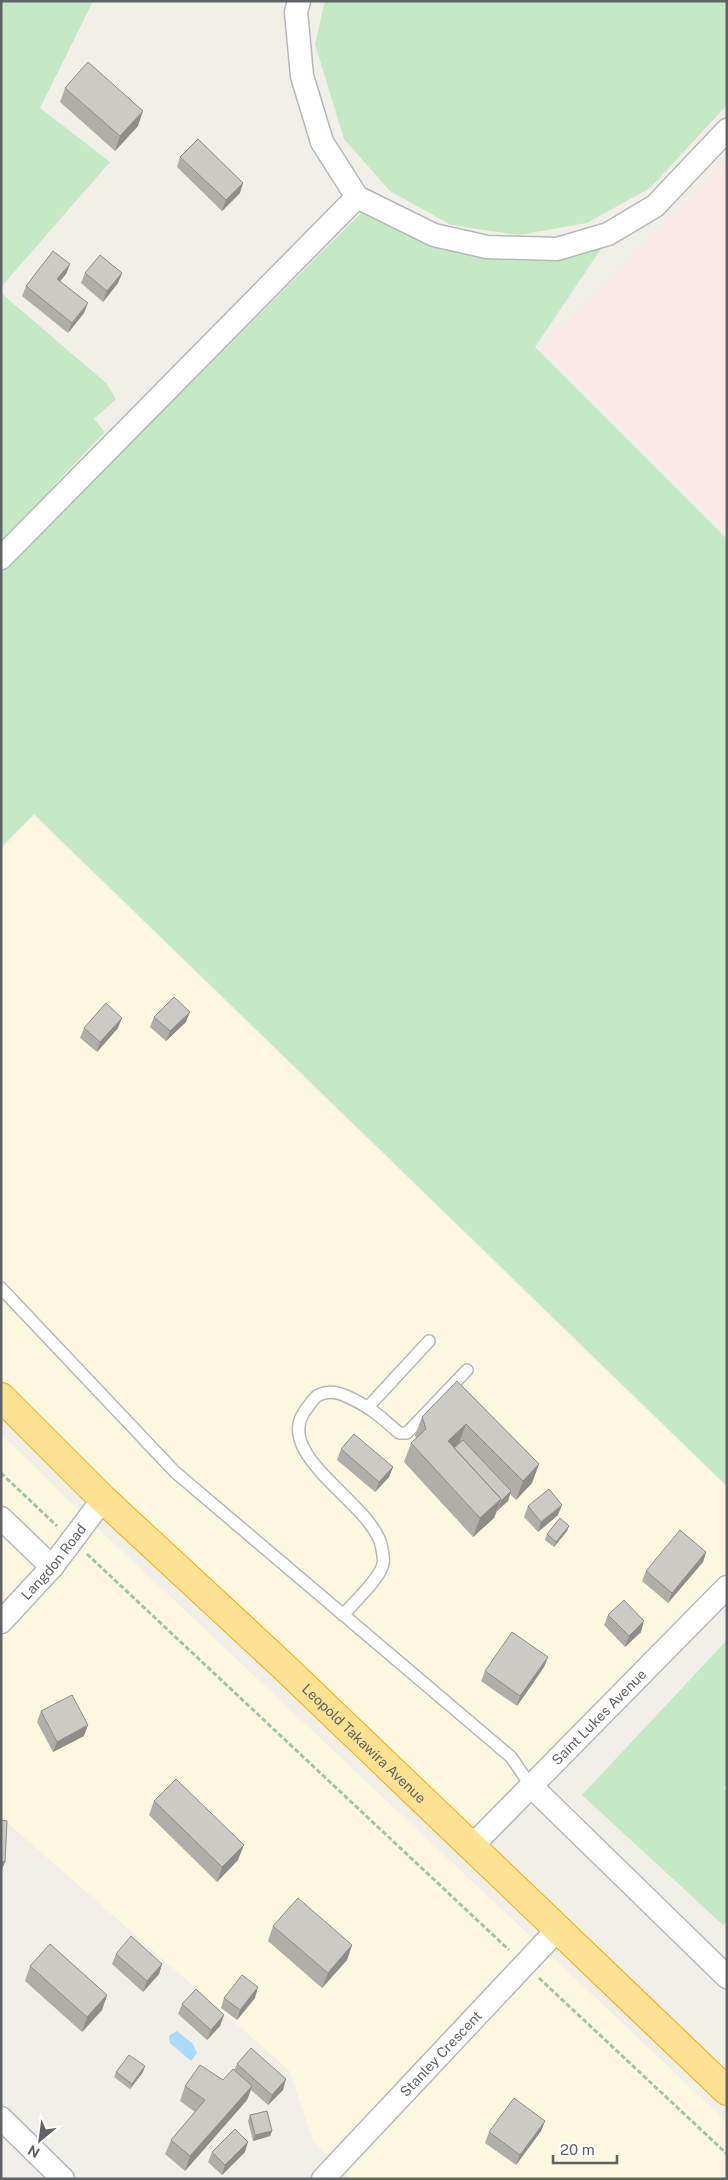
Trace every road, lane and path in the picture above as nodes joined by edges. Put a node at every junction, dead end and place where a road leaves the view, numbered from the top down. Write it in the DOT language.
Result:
graph roads {
  1 [pos="299,1"];
  2 [pos="727,130"];
  3 [pos="357,196"];
  4 [pos="1,558"];
  5 [pos="1,1288"];
  6 [pos="429,1341"];
  7 [pos="468,1370"];
  8 [pos="1,1396"];
  9 [pos="369,1406"];
  10 [pos="1,1473"];
  11 [pos="103,1499"];
  12 [pos="1,1518"];
  13 [pos="72,1540"];
  14 [pos="52,1567"];
  15 [pos="727,1587"];
  16 [pos="343,1615"];
  17 [pos="1,1622"];
  18 [pos="531,1786"];
  19 [pos="472,1846"];
  20 [pos="559,1928"];
  21 [pos="525,1964"];
  22 [pos="727,1977"];
  23 [pos="727,2091"];
  24 [pos="1,2118"];
  25 [pos="727,2154"];
  26 [pos="63,2179"];
  27 [pos="323,2179"];
  1 -- 3 [label="street"];
  2 -- 3 [label="street"];
  3 -- 4 [label="street"];
  5 -- 16 [label="lane"];
  6 -- 9 [label="lane"];
  7 -- 9 [label="lane"];
  8 -- 11 [label="highway, Leopold Takawira Avenue"];
  9 -- 16 [label="lane"];
  10 -- 13 [label="path"];
  11 -- 13 [label="street, Langdon Road"];
  11 -- 19 [label="highway, Leopold Takawira Avenue"];
  12 -- 14 [label="street"];
  13 -- 14 [label="street, Langdon Road"];
  13 -- 21 [label="path"];
  14 -- 17 [label="street, Langdon Road"];
  15 -- 18 [label="street, Saint Lukes Avenue"];
  16 -- 18 [label="lane"];
  18 -- 19 [label="street, Saint Lukes Avenue"];
  18 -- 22 [label="street"];
  19 -- 20 [label="highway, Leopold Takawira Avenue"];
  20 -- 21 [label="street, Stanley Crescent"];
  20 -- 23 [label="highway, Leopold Takawira Avenue"];
  21 -- 25 [label="path"];
  21 -- 27 [label="street, Stanley Crescent"];
  24 -- 26 [label="street"];
}
